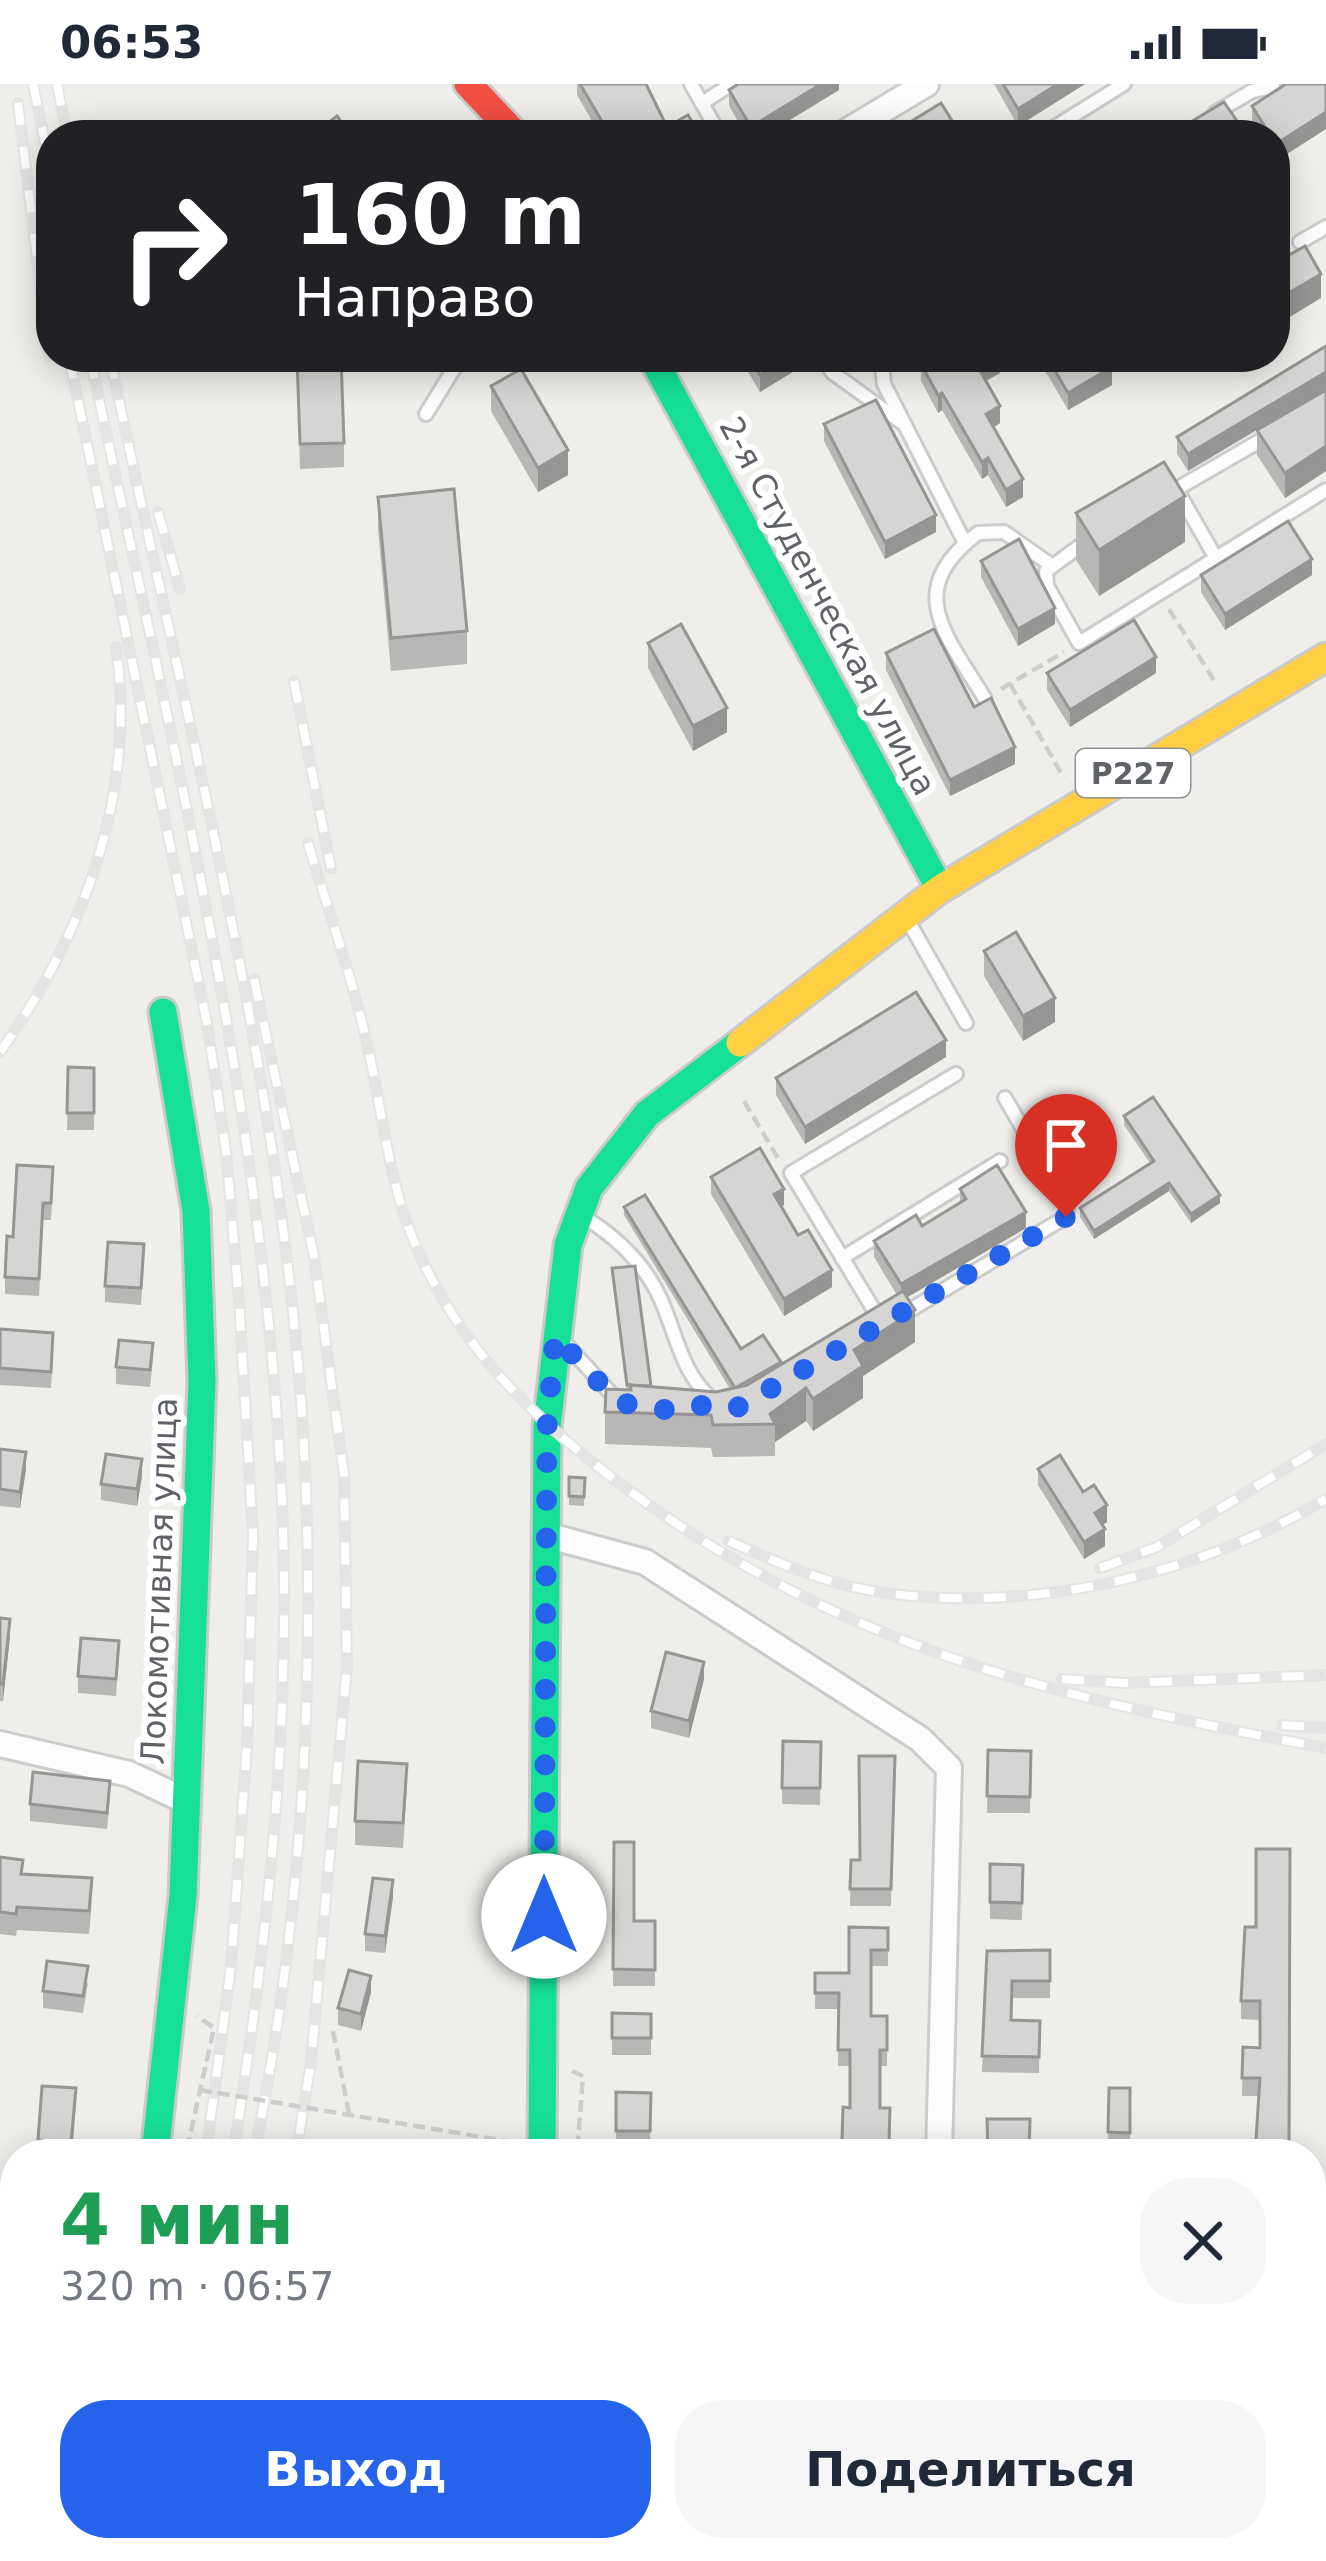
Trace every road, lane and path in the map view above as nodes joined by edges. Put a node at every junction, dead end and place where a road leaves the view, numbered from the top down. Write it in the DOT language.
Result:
graph roads {
  1 [pos="468,84"];
  2 [pos="691,84"];
  3 [pos="732,84"];
  4 [pos="926,84"];
  5 [pos="1124,84"];
  6 [pos="1274,85"];
  7 [pos="702,104"];
  8 [pos="502,120"];
  9 [pos="712,120"];
  10 [pos="866,120"];
  11 [pos="1066,120"];
  12 [pos="1203,120"];
  13 [pos="1326,227"];
  14 [pos="1300,242"];
  15 [pos="451,372"];
  16 [pos="660,372"];
  17 [pos="832,372"];
  18 [pos="883,372"];
  19 [pos="426,414"];
  20 [pos="902,423"];
  21 [pos="1288,424"];
  22 [pos="1176,489"];
  23 [pos="1326,490"];
  24 [pos="1156,500"];
  25 [pos="1096,535"];
  26 [pos="965,543"];
  27 [pos="1216,558"];
  28 [pos="1051,565"];
  29 [pos="1159,593"];
  30 [pos="1079,643"];
  31 [pos="1326,657"];
  32 [pos="1010,684"];
  33 [pos="1220,690"];
  34 [pos="985,699"];
  35 [pos="1067,783"];
  36 [pos="940,889"];
  37 [pos="905,916"];
  38 [pos="163,1012"];
  39 [pos="966,1023"];
  40 [pos="956,1074"];
  41 [pos="1005,1098"];
  42 [pos="743,1101"];
  43 [pos="1000,1161"];
  44 [pos="790,1174"];
  45 [pos="580,1214"];
  46 [pos="842,1258"];
  47 [pos="883,1326"];
  48 [pos="555,1336"];
  49 [pos="864,1337"];
  50 [pos="632,1406"];
  51 [pos="695,1409"];
  52 [pos="546,1535"];
  53 [pos="0,1744"];
  54 [pos="188,1802"];
  55 [pos="214,2028"];
  56 [pos="333,2031"];
  57 [pos="583,2076"];
  58 [pos="200,2090"];
  59 [pos="349,2114"];
  60 [pos="157,2139"];
  61 [pos="189,2139"];
  62 [pos="496,2139"];
  63 [pos="542,2139"];
  64 [pos="579,2139"];
  65 [pos="939,2139"];
  1 -- 8 [label="main road"];
  2 -- 7 [label="lane"];
  3 -- 7 [label="lane"];
  4 -- 10 [label="street"];
  5 -- 11 [label="lane"];
  6 -- 12 [label="lane"];
  7 -- 9 [label="lane"];
  13 -- 14 [label="lane"];
  15 -- 19 [label="lane"];
  16 -- 36 [label="main road, 2-я Студенческая улица"];
  17 -- 20 [label="lane"];
  18 -- 20 [label="lane"];
  20 -- 26 [label="lane"];
  21 -- 22 [label="lane"];
  22 -- 24 [label="lane"];
  22 -- 27 [label="lane"];
  23 -- 27 [label="lane"];
  25 -- 28 [label="lane"];
  26 -- 28 [label="lane"];
  26 -- 34 [label="lane"];
  27 -- 29 [label="lane"];
  28 -- 30 [label="lane"];
  29 -- 30 [label="lane"];
  29 -- 33 [label="path"];
  30 -- 32 [label="path"];
  31 -- 36 [label="main road, Р227"];
  32 -- 34 [label="path"];
  32 -- 35 [label="path"];
  36 -- 37 [label="main road, Р227"];
  37 -- 39 [label="lane"];
  37 -- 45 [label="main road, Р227"];
  38 -- 54 [label="main road, Локомотивная улица"];
  40 -- 44 [label="lane"];
  41 -- 47 [label="lane"];
  42 -- 44 [label="path"];
  43 -- 46 [label="lane"];
  44 -- 46 [label="lane"];
  45 -- 48 [label="main road, Р227"];
  45 -- 51 [label="lane"];
  46 -- 47 [label="lane"];
  47 -- 49 [label="lane"];
  48 -- 50 [label="lane"];
  48 -- 52 [label="main road, Р227"];
  52 -- 63 [label="main road, Р227"];
  52 -- 65 [label="street"];
  53 -- 54 [label="street"];
  54 -- 60 [label="main road, Локомотивная улица"];
  55 -- 58 [label="path"];
  56 -- 59 [label="path"];
  57 -- 64 [label="path"];
  58 -- 59 [label="path, bridge"];
  58 -- 61 [label="path"];
  59 -- 62 [label="path, bridge"];
}
